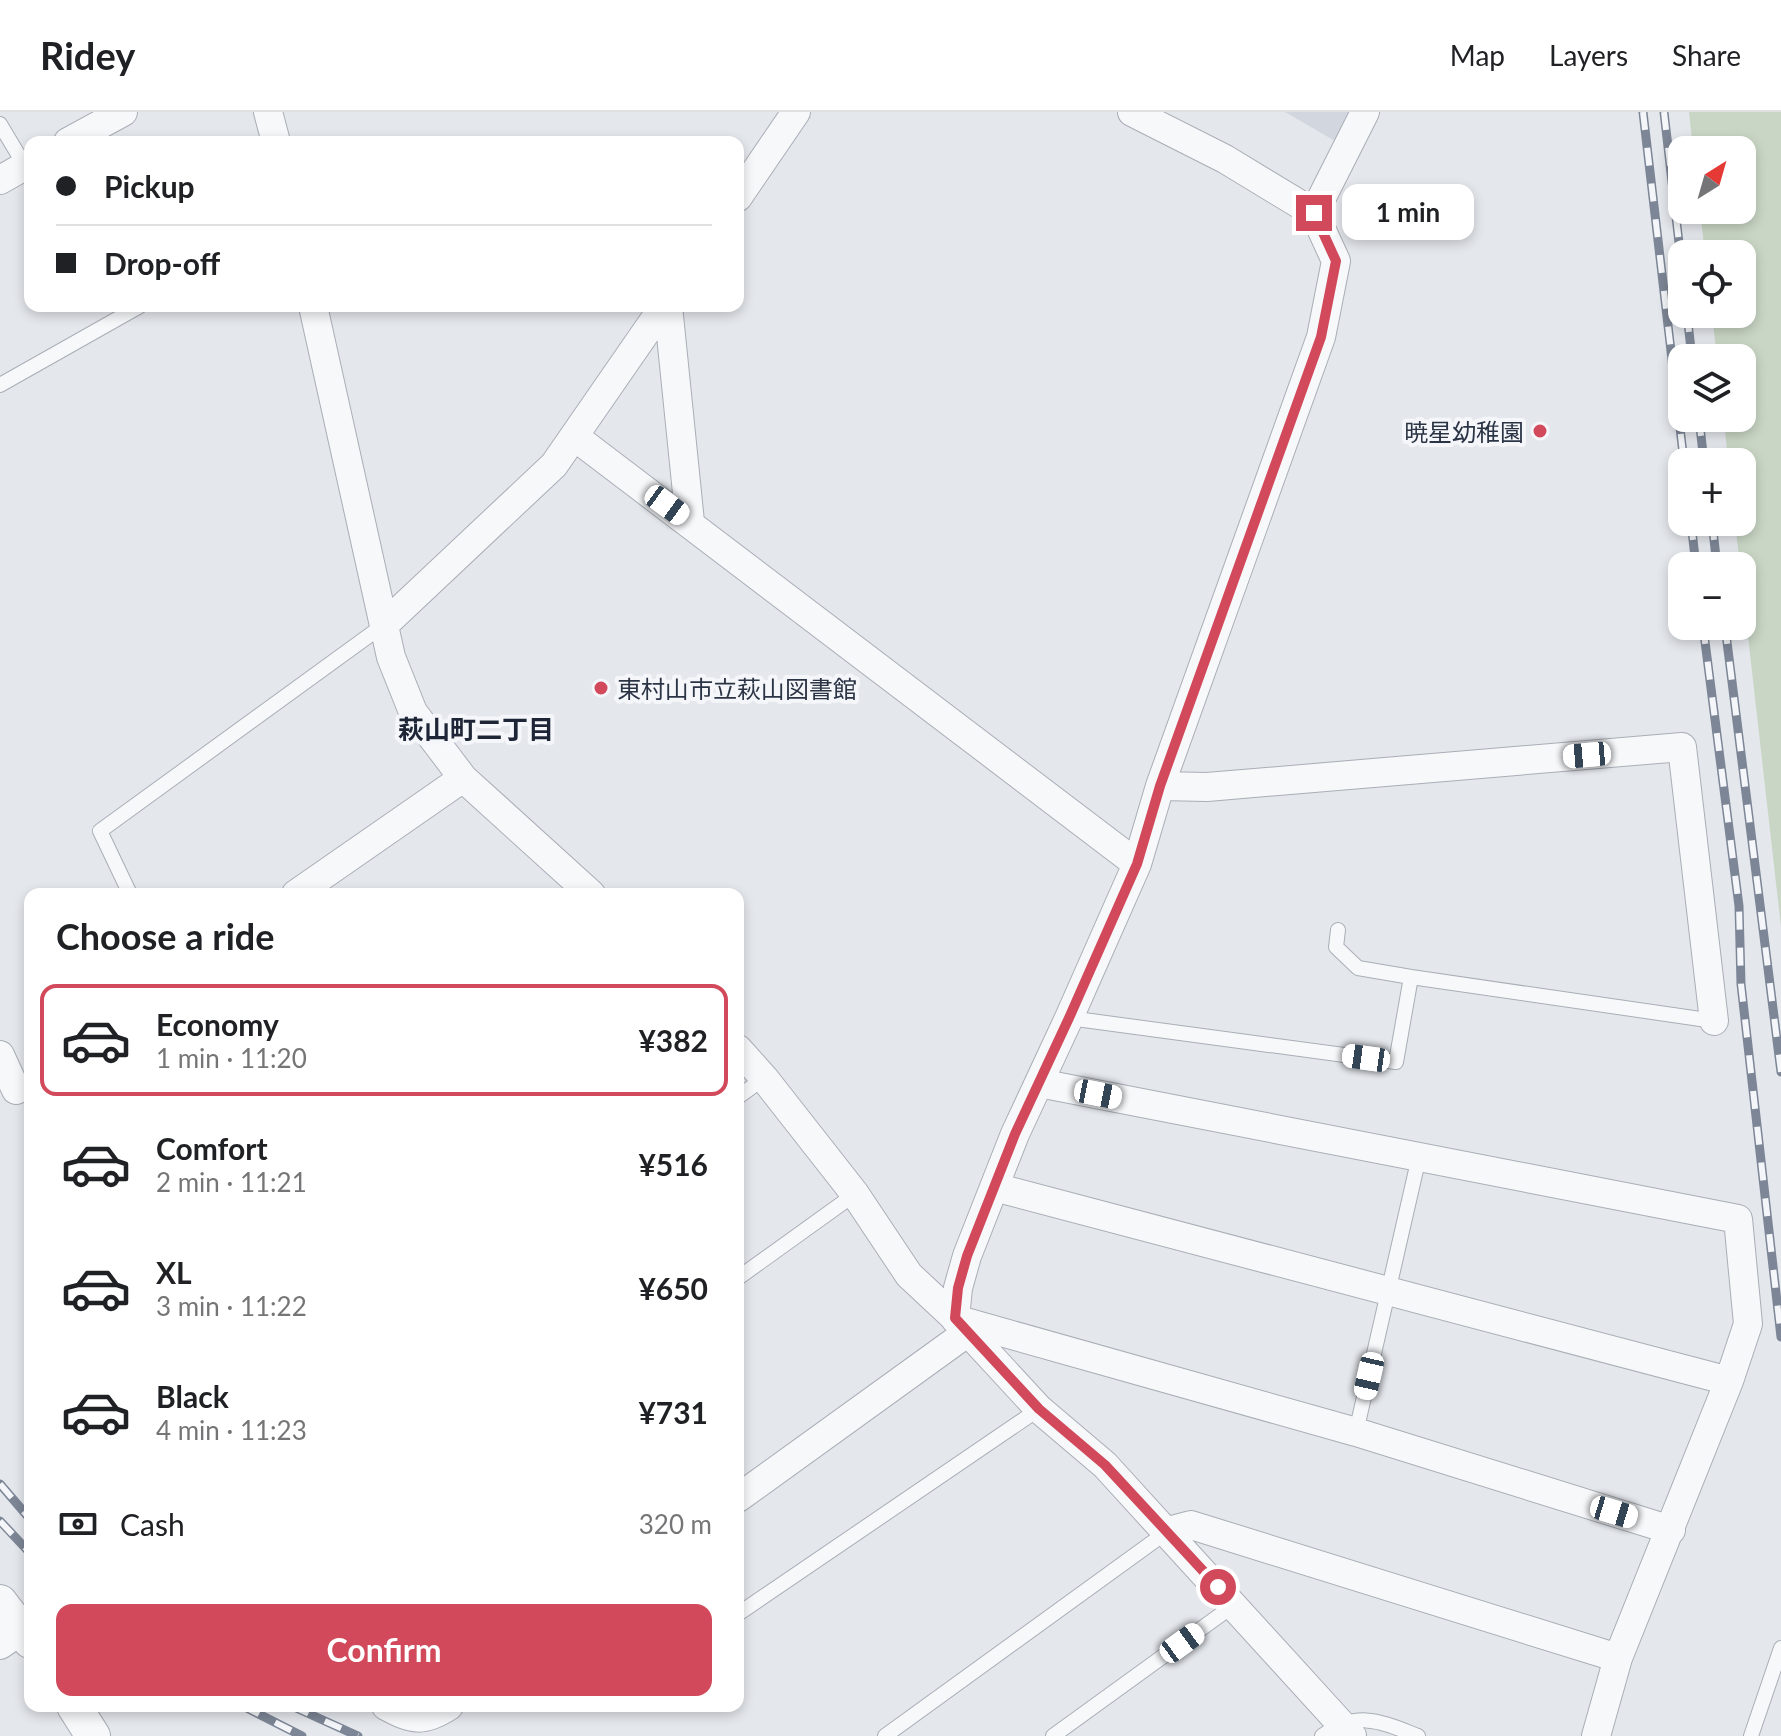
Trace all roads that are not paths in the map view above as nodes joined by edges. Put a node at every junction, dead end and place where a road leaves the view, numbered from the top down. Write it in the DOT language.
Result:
graph roads {
  1 [pos="123,112"];
  2 [pos="268,112"];
  3 [pos="796,112"];
  4 [pos="1132,112"];
  5 [pos="1365,112"];
  6 [pos="0,124"];
  7 [pos="79,136"];
  8 [pos="274,136"];
  9 [pos="24,160"];
  10 [pos="24,166"];
  11 [pos="0,180"];
  12 [pos="744,188"];
  13 [pos="1314,213"];
  14 [pos="129,312"];
  15 [pos="314,312"];
  16 [pos="662,312"];
  17 [pos="667,312"];
  18 [pos="0,385"];
  19 [pos="575,437"];
  20 [pos="690,522"];
  21 [pos="385,624"];
  22 [pos="463,778"];
  23 [pos="1160,786"];
  24 [pos="1137,864"];
  25 [pos="127,888"];
  26 [pos="305,888"];
  27 [pos="584,888"];
  28 [pos="1338,930"];
  29 [pos="1411,977"];
  30 [pos="1069,1018"];
  31 [pos="1714,1021"];
  32 [pos="0,1055"];
  33 [pos="744,1056"];
  34 [pos="764,1078"];
  35 [pos="1039,1083"];
  36 [pos="15,1091"];
  37 [pos="744,1093"];
  38 [pos="1419,1157"];
  39 [pos="994,1187"];
  40 [pos="855,1194"];
  41 [pos="744,1274"];
  42 [pos="1388,1292"];
  43 [pos="961,1325"];
  44 [pos="1729,1381"];
  45 [pos="1039,1409"];
  46 [pos="1356,1432"];
  47 [pos="744,1493"];
  48 [pos="1671,1530"];
  49 [pos="1168,1531"];
  50 [pos="0,1602"];
  51 [pos="1234,1605"];
  52 [pos="744,1610"];
  53 [pos="17,1639"];
  54 [pos="1781,1648"];
  55 [pos="1618,1658"];
  56 [pos="78,1712"];
  57 [pos="398,1712"];
  58 [pos="437,1712"];
  59 [pos="1338,1732"];
  60 [pos="93,1736"];
  61 [pos="885,1736"];
  62 [pos="1053,1736"];
  63 [pos="1418,1736"];
  64 [pos="1596,1736"];
  65 [pos="1751,1736"];
  1 -- 7 [label="street"];
  2 -- 8 [label="street"];
  3 -- 12 [label="street"];
  4 -- 13 [label="street"];
  5 -- 13 [label="street"];
  6 -- 9 [label="lane"];
  10 -- 11 [label="street"];
  13 -- 23 [label="street"];
  14 -- 18 [label="lane"];
  15 -- 21 [label="street"];
  16 -- 19 [label="street"];
  17 -- 20 [label="street"];
  19 -- 20 [label="street"];
  19 -- 21 [label="street"];
  20 -- 24 [label="street"];
  21 -- 22 [label="street"];
  21 -- 25 [label="lane"];
  22 -- 26 [label="street"];
  22 -- 27 [label="street"];
  23 -- 24 [label="street"];
  23 -- 31 [label="street"];
  24 -- 30 [label="street"];
  28 -- 29 [label="lane"];
  29 -- 30 [label="lane"];
  29 -- 31 [label="lane"];
  30 -- 35 [label="street"];
  32 -- 36 [label="street"];
  33 -- 34 [label="street"];
  34 -- 37 [label="lane"];
  34 -- 40 [label="street"];
  35 -- 38 [label="street"];
  35 -- 39 [label="street"];
  38 -- 42 [label="lane"];
  38 -- 44 [label="street"];
  39 -- 42 [label="street"];
  39 -- 43 [label="street"];
  40 -- 41 [label="lane"];
  40 -- 43 [label="street"];
  42 -- 44 [label="street"];
  42 -- 46 [label="lane"];
  43 -- 45 [label="street"];
  43 -- 46 [label="street"];
  43 -- 47 [label="street"];
  44 -- 48 [label="street"];
  45 -- 49 [label="street"];
  45 -- 52 [label="lane"];
  46 -- 48 [label="street"];
  48 -- 55 [label="street"];
  49 -- 51 [label="street"];
  49 -- 55 [label="street"];
  49 -- 61 [label="lane"];
  50 -- 53 [label="street"];
  51 -- 59 [label="street"];
  51 -- 62 [label="lane"];
  54 -- 65 [label="lane"];
  55 -- 64 [label="street"];
  56 -- 60 [label="street"];
  57 -- 58 [label="street"];
  59 -- 63 [label="lane"];
}
